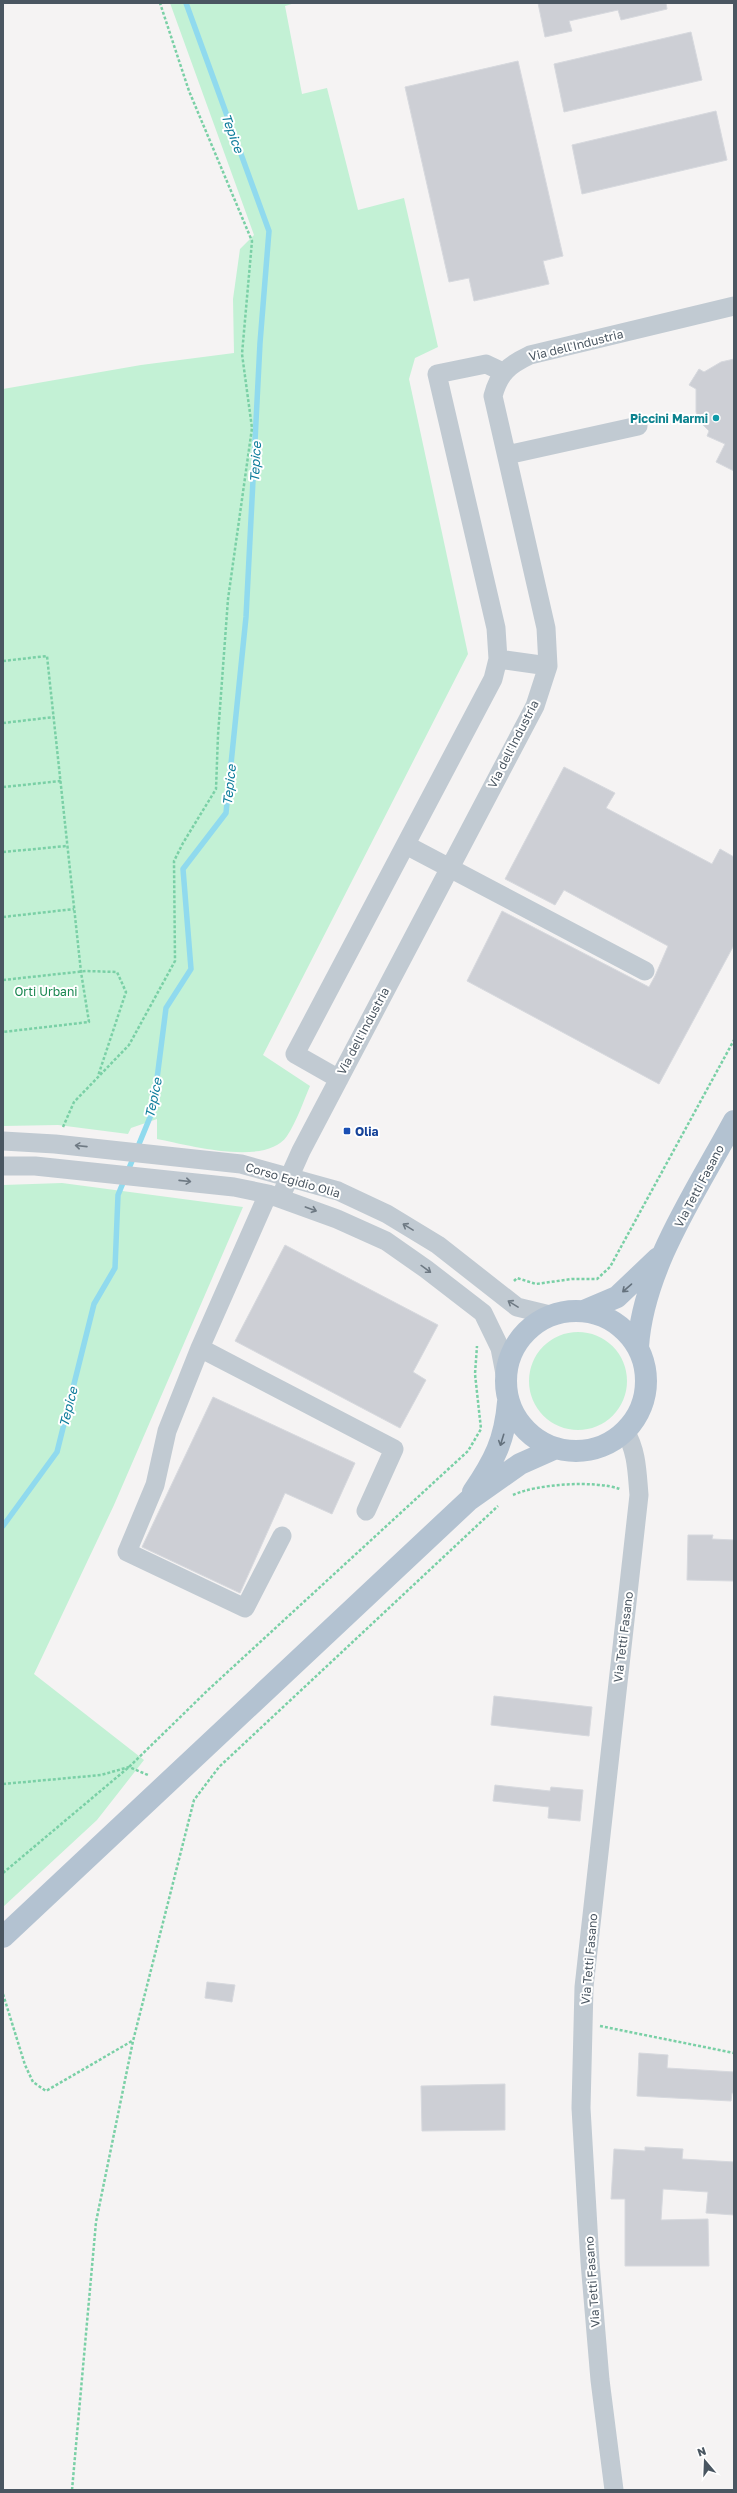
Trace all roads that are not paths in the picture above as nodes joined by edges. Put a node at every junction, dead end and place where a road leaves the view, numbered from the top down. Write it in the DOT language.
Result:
graph roads {
  1 [pos="734,306"];
  2 [pos="503,372"];
  3 [pos="638,426"];
  4 [pos="507,455"];
  5 [pos="498,659"];
  6 [pos="548,666"];
  7 [pos="406,845"];
  8 [pos="448,868"];
  9 [pos="645,971"];
  10 [pos="339,1079"];
  11 [pos="734,1122"];
  12 [pos="3,1142"];
  13 [pos="3,1166"];
  14 [pos="288,1176"];
  15 [pos="274,1196"];
  16 [pos="664,1251"];
  17 [pos="584,1311"];
  18 [pos="550,1315"];
  19 [pos="638,1347"];
  20 [pos="200,1348"];
  21 [pos="505,1374"];
  22 [pos="508,1402"];
  23 [pos="625,1430"];
  24 [pos="556,1448"];
  25 [pos="469,1500"];
  26 [pos="366,1511"];
  27 [pos="282,1536"];
  28 [pos="3,1936"];
  29 [pos="614,2490"];
  1 -- 2 [label="street, Via dell'Industria"];
  2 -- 4 [label="street, Via dell'Industria"];
  2 -- 5 [label="street"];
  3 -- 4 [label="street"];
  4 -- 6 [label="street, Via dell'Industria"];
  5 -- 6 [label="street"];
  5 -- 7 [label="street"];
  6 -- 8 [label="street, Via dell'Industria"];
  7 -- 8 [label="street"];
  7 -- 10 [label="street"];
  8 -- 9 [label="street"];
  8 -- 10 [label="street, Via dell'Industria"];
  10 -- 14 [label="street, Via dell'Industria"];
  11 -- 16 [label="main road, Via Tetti Fasano"];
  14 -- 12 [label="street, Corso Egidio Olia, one-way"];
  13 -- 15 [label="street, Corso Egidio Olia, one-way"];
  14 -- 15 [label="street, Via dell'Industria"];
  18 -- 14 [label="street, Corso Egidio Olia, one-way"];
  15 -- 20 [label="street, Via dell'Industria"];
  15 -- 21 [label="street, Corso Egidio Olia, one-way"];
  16 -- 17 [label="main road, Via Tetti Fasano, one-way"];
  16 -- 19 [label="main road, Via Tetti Fasano"];
  17 -- 18 [label="main road"];
  17 -- 19 [label="main road"];
  18 -- 21 [label="main road"];
  19 -- 23 [label="main road"];
  20 -- 26 [label="street"];
  20 -- 27 [label="street, Via dell'Industria"];
  21 -- 22 [label="main road"];
  22 -- 24 [label="main road"];
  22 -- 25 [label="main road, one-way"];
  23 -- 24 [label="main road"];
  23 -- 29 [label="street, Via Tetti Fasano"];
  24 -- 25 [label="main road"];
  25 -- 28 [label="main road"];
}
